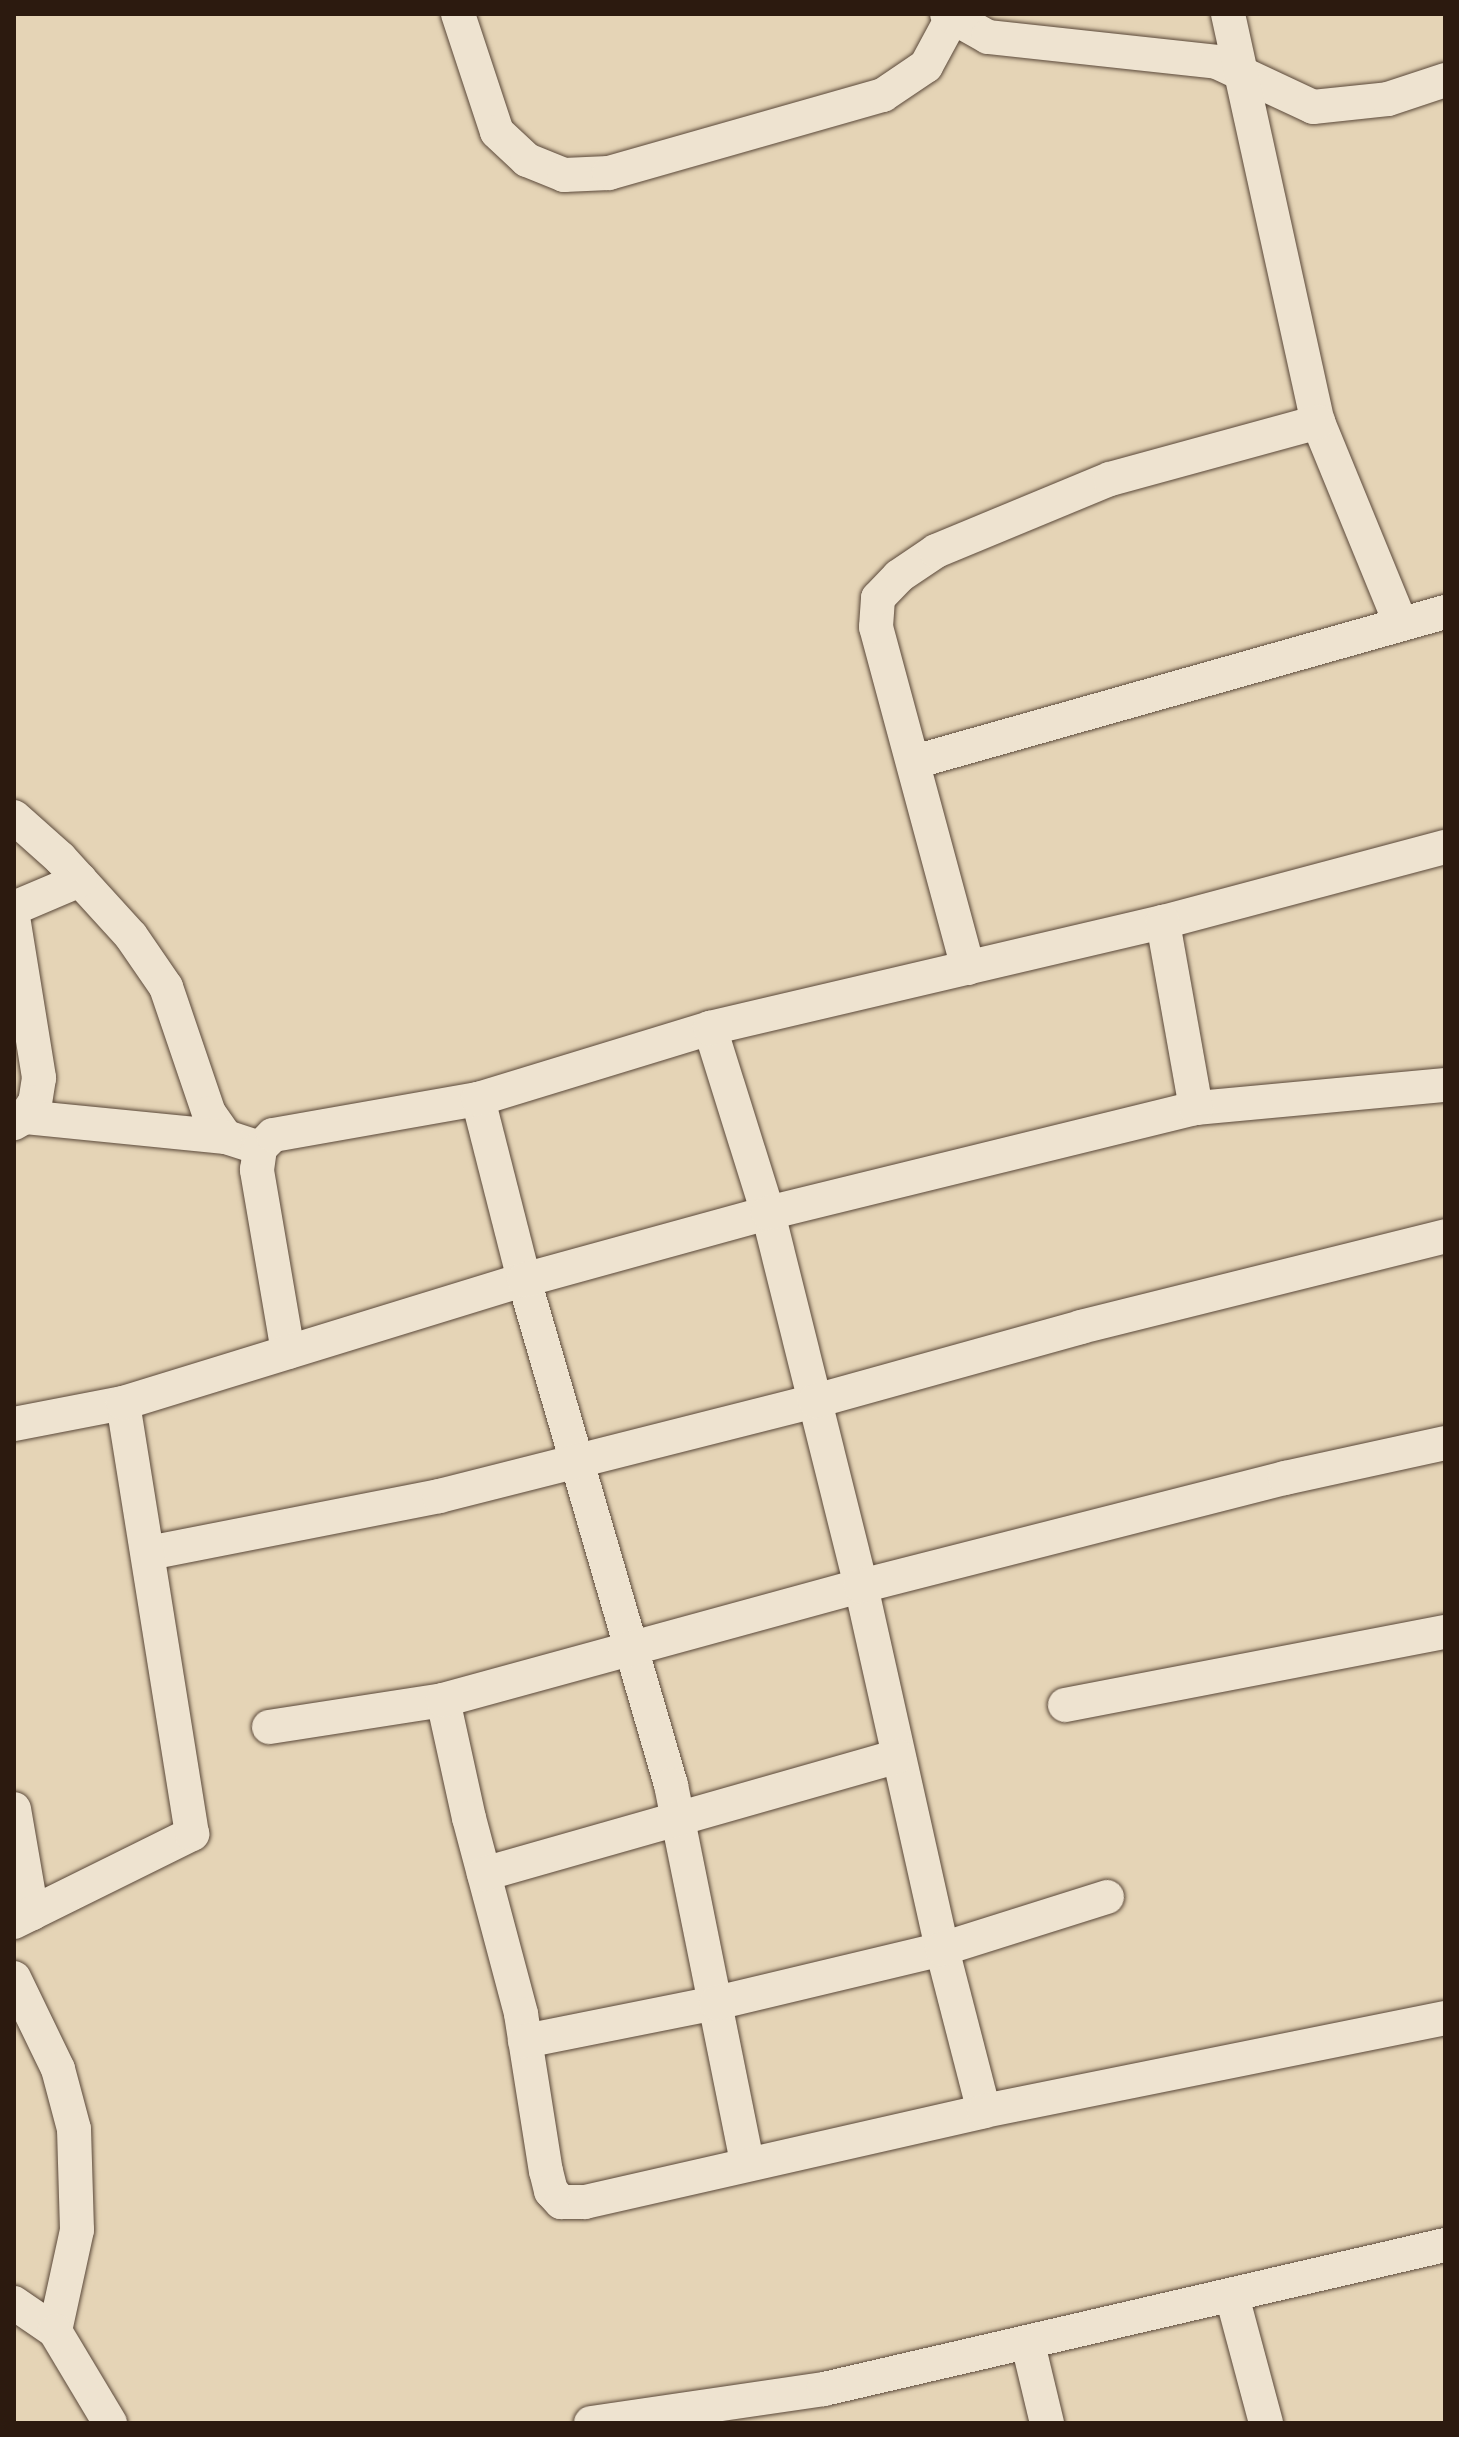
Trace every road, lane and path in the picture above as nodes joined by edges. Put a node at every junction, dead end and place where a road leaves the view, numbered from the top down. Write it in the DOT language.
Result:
graph roads {
  1 [pos="458,14"];
  2 [pos="1228,14"];
  3 [pos="949,16"];
  4 [pos="1238,71"];
  5 [pos="1445,80"];
  6 [pos="1318,422"];
  7 [pos="1445,612"];
  8 [pos="1401,624"];
  9 [pos="914,762"];
  10 [pos="14,817"];
  11 [pos="1445,847"];
  12 [pos="80,880"];
  13 [pos="14,908"];
  14 [pos="1163,922"];
  15 [pos="14,923"];
  16 [pos="968,968"];
  17 [pos="710,1028"];
  18 [pos="1445,1085"];
  19 [pos="478,1099"];
  20 [pos="1196,1108"];
  21 [pos="20,1120"];
  22 [pos="226,1137"];
  23 [pos="260,1148"];
  24 [pos="768,1213"];
  25 [pos="1445,1236"];
  26 [pos="524,1280"];
  27 [pos="288,1352"];
  28 [pos="815,1401"];
  29 [pos="123,1403"];
  30 [pos="14,1424"];
  31 [pos="1445,1443"];
  32 [pos="574,1459"];
  33 [pos="149,1553"];
  34 [pos="861,1586"];
  35 [pos="1445,1632"];
  36 [pos="630,1650"];
  37 [pos="443,1700"];
  38 [pos="1065,1705"];
  39 [pos="269,1727"];
  40 [pos="897,1756"];
  41 [pos="14,1809"];
  42 [pos="678,1821"];
  43 [pos="484,1874"];
  44 [pos="1107,1897"];
  45 [pos="23,1918"];
  46 [pos="942,1949"];
  47 [pos="14,1978"];
  48 [pos="716,2003"];
  49 [pos="1445,2018"];
  50 [pos="525,2041"];
  51 [pos="984,2111"];
  52 [pos="747,2163"];
  53 [pos="1445,2245"];
  54 [pos="1232,2296"];
  55 [pos="17,2309"];
  56 [pos="55,2331"];
  57 [pos="1028,2344"];
  58 [pos="110,2423"];
  59 [pos="591,2423"];
  60 [pos="1047,2423"];
  61 [pos="1266,2423"];
  1 -- 3 [label="street"];
  2 -- 4 [label="street"];
  3 -- 4 [label="street"];
  4 -- 5 [label="street"];
  4 -- 6 [label="street"];
  6 -- 8 [label="street"];
  6 -- 9 [label="street"];
  7 -- 8 [label="street"];
  8 -- 9 [label="street"];
  9 -- 16 [label="street"];
  10 -- 12 [label="street"];
  11 -- 14 [label="street"];
  12 -- 13 [label="street"];
  12 -- 22 [label="street"];
  14 -- 16 [label="street"];
  14 -- 20 [label="street"];
  15 -- 21 [label="street"];
  16 -- 17 [label="street"];
  17 -- 19 [label="street"];
  17 -- 24 [label="street"];
  18 -- 20 [label="street"];
  19 -- 23 [label="street"];
  19 -- 26 [label="street"];
  20 -- 24 [label="street"];
  21 -- 22 [label="street"];
  22 -- 23 [label="street"];
  23 -- 27 [label="street"];
  24 -- 26 [label="street"];
  24 -- 28 [label="street"];
  25 -- 28 [label="street"];
  26 -- 27 [label="street"];
  26 -- 32 [label="street"];
  27 -- 29 [label="street"];
  28 -- 32 [label="street"];
  28 -- 34 [label="street"];
  29 -- 30 [label="street"];
  29 -- 33 [label="street"];
  31 -- 34 [label="street"];
  32 -- 33 [label="street"];
  32 -- 36 [label="street"];
  33 -- 45 [label="street"];
  34 -- 36 [label="street"];
  34 -- 40 [label="street"];
  35 -- 38 [label="street"];
  36 -- 37 [label="street"];
  36 -- 42 [label="street"];
  37 -- 39 [label="street"];
  37 -- 43 [label="street"];
  40 -- 42 [label="street"];
  40 -- 46 [label="street"];
  41 -- 45 [label="street"];
  42 -- 43 [label="street"];
  42 -- 48 [label="street"];
  43 -- 50 [label="street"];
  44 -- 46 [label="street"];
  46 -- 48 [label="street"];
  46 -- 51 [label="street"];
  47 -- 56 [label="street"];
  48 -- 50 [label="street"];
  48 -- 52 [label="street"];
  49 -- 51 [label="street"];
  50 -- 52 [label="street"];
  51 -- 52 [label="street"];
  53 -- 54 [label="street"];
  54 -- 57 [label="street"];
  54 -- 61 [label="street"];
  55 -- 56 [label="street"];
  56 -- 58 [label="street"];
  57 -- 59 [label="street"];
  57 -- 60 [label="street"];
}
